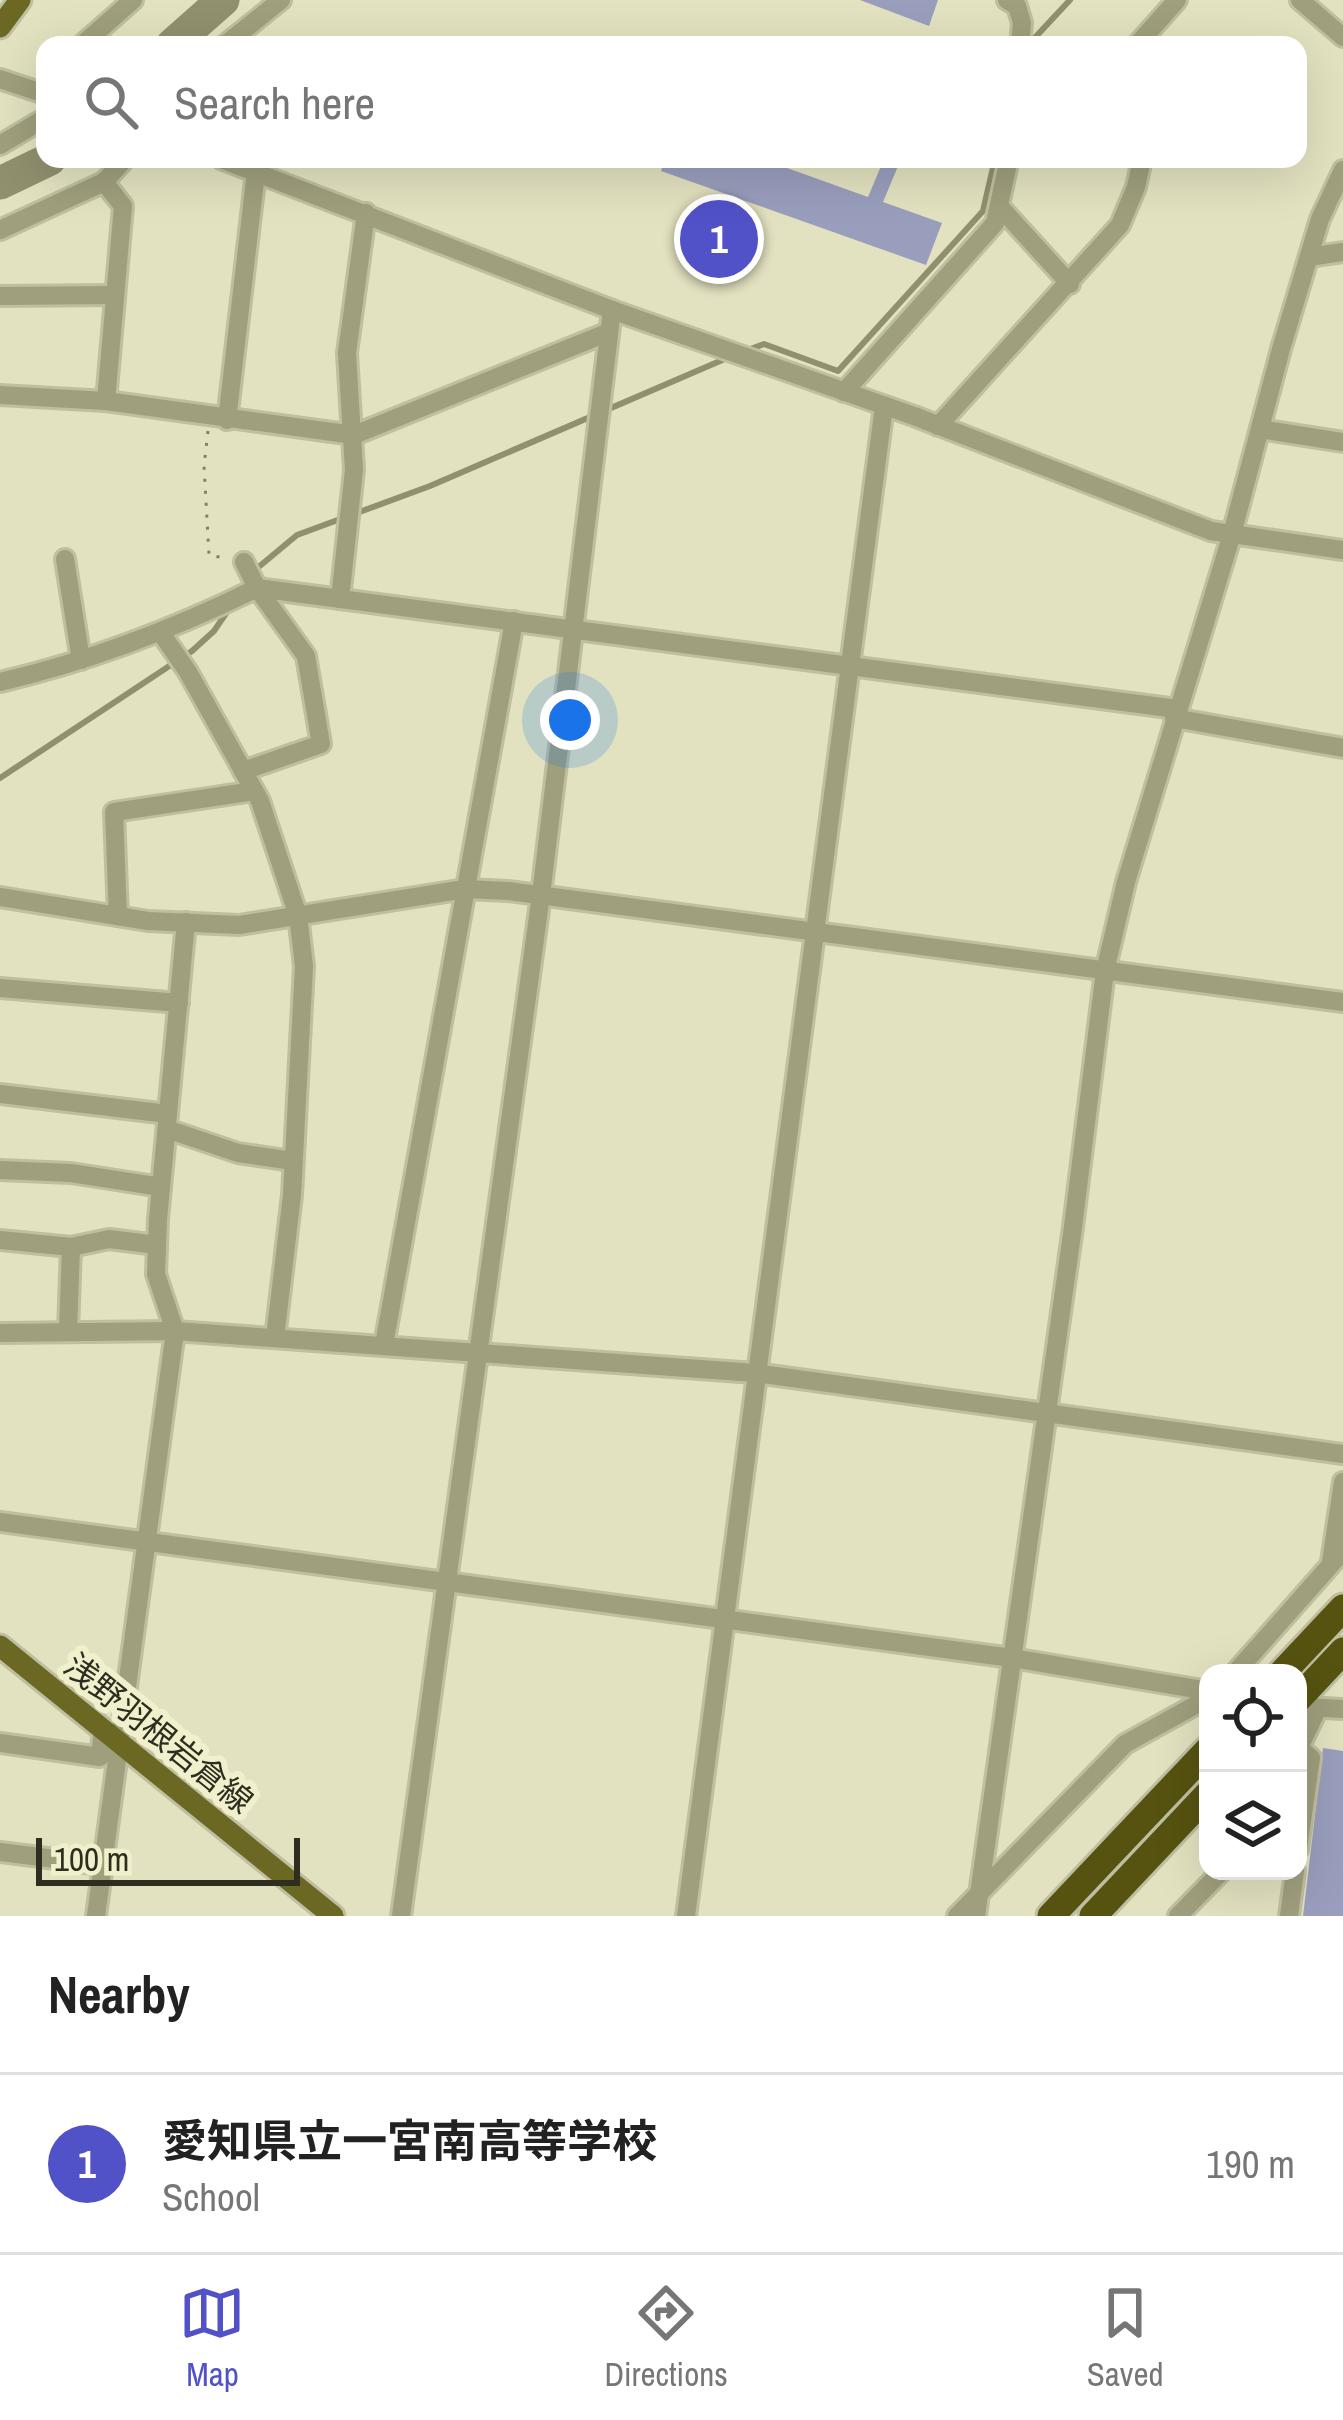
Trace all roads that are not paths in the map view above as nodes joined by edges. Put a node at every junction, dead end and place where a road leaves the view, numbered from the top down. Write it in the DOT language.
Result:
graph roads {
  1 [pos="20,0"];
  2 [pos="133,0"];
  3 [pos="281,0"];
  4 [pos="1007,0"];
  5 [pos="1177,0"];
  6 [pos="1300,0"];
  7 [pos="0,27"];
  8 [pos="92,36"];
  9 [pos="236,36"];
  10 [pos="1021,36"];
  11 [pos="1145,36"];
  12 [pos="1343,37"];
  13 [pos="0,80"];
  14 [pos="36,86"];
  15 [pos="36,124"];
  16 [pos="0,146"];
  17 [pos="116,168"];
  18 [pos="245,168"];
  19 [pos="1007,168"];
  20 [pos="1139,168"];
  21 [pos="1343,170"];
  22 [pos="256,172"];
  23 [pos="104,182"];
  24 [pos="999,206"];
  25 [pos="366,213"];
  26 [pos="0,230"];
  27 [pos="1343,252"];
  28 [pos="1309,257"];
  29 [pos="1070,284"];
  30 [pos="115,295"];
  31 [pos="0,296"];
  32 [pos="612,310"];
  33 [pos="609,332"];
  34 [pos="844,392"];
  35 [pos="0,395"];
  36 [pos="106,401"];
  37 [pos="884,406"];
  38 [pos="219,418"];
  39 [pos="938,426"];
  40 [pos="1260,430"];
  41 [pos="354,435"];
  42 [pos="1343,442"];
  43 [pos="1232,534"];
  44 [pos="1343,550"];
  45 [pos="64,559"];
  46 [pos="244,562"];
  47 [pos="256,588"];
  48 [pos="340,598"];
  49 [pos="514,621"];
  50 [pos="574,630"];
  51 [pos="161,633"];
  52 [pos="81,660"];
  53 [pos="850,666"];
  54 [pos="0,682"];
  55 [pos="1175,714"];
  56 [pos="1343,748"];
  57 [pos="243,771"];
  58 [pos="254,791"];
  59 [pos="465,889"];
  60 [pos="541,895"];
  61 [pos="0,897"];
  62 [pos="118,916"];
  63 [pos="298,916"];
  64 [pos="186,922"];
  65 [pos="814,932"];
  66 [pos="1105,971"];
  67 [pos="0,988"];
  68 [pos="1343,1001"];
  69 [pos="179,1003"];
  70 [pos="0,1094"];
  71 [pos="168,1122"];
  72 [pos="292,1161"];
  73 [pos="0,1170"];
  74 [pos="161,1187"];
  75 [pos="0,1240"];
  76 [pos="157,1245"];
  77 [pos="71,1247"];
  78 [pos="68,1331"];
  79 [pos="175,1331"];
  80 [pos="0,1333"];
  81 [pos="274,1338"];
  82 [pos="384,1345"];
  83 [pos="480,1351"];
  84 [pos="755,1373"];
  85 [pos="1044,1412"];
  86 [pos="1343,1454"];
  87 [pos="1343,1482"];
  88 [pos="0,1522"];
  89 [pos="146,1541"];
  90 [pos="1337,1557"];
  91 [pos="443,1582"];
  92 [pos="1343,1608"];
  93 [pos="725,1618"];
  94 [pos="0,1646"];
  95 [pos="1343,1651"];
  96 [pos="1012,1658"];
  97 [pos="1243,1664"];
  98 [pos="1290,1664"];
  99 [pos="1199,1693"];
  100 [pos="1199,1700"];
  101 [pos="1321,1708"];
  102 [pos="111,1736"];
  103 [pos="0,1743"];
  104 [pos="1307,1755"];
  105 [pos="1199,1761"];
  106 [pos="1307,1786"];
  107 [pos="1199,1804"];
  108 [pos="0,1852"];
  109 [pos="102,1865"];
  110 [pos="1213,1880"];
  111 [pos="1294,1880"];
  112 [pos="979,1892"];
  113 [pos="96,1916"];
  114 [pos="334,1916"];
  115 [pos="401,1916"];
  116 [pos="686,1916"];
  117 [pos="957,1916"];
  118 [pos="978,1916"];
  119 [pos="1051,1916"];
  120 [pos="1093,1916"];
  121 [pos="1178,1916"];
  122 [pos="1289,1916"];
  1 -- 7 [label="main road"];
  2 -- 8 [label="street"];
  3 -- 9 [label="street"];
  4 -- 10 [label="street"];
  5 -- 11 [label="street"];
  6 -- 12 [label="street"];
  13 -- 14 [label="street"];
  15 -- 16 [label="street"];
  17 -- 23 [label="street"];
  18 -- 22 [label="street"];
  19 -- 24 [label="street"];
  20 -- 29 [label="street"];
  21 -- 28 [label="street"];
  22 -- 25 [label="street"];
  22 -- 38 [label="street"];
  23 -- 26 [label="street"];
  23 -- 30 [label="street"];
  24 -- 29 [label="street"];
  24 -- 34 [label="street"];
  25 -- 32 [label="street"];
  25 -- 41 [label="street"];
  27 -- 28 [label="street"];
  28 -- 40 [label="street"];
  29 -- 39 [label="street"];
  30 -- 31 [label="street"];
  30 -- 36 [label="street"];
  32 -- 33 [label="street"];
  32 -- 34 [label="street"];
  33 -- 41 [label="street"];
  33 -- 50 [label="street"];
  34 -- 37 [label="street"];
  35 -- 36 [label="street"];
  36 -- 38 [label="street"];
  37 -- 39 [label="street"];
  37 -- 53 [label="street"];
  38 -- 41 [label="street"];
  39 -- 43 [label="street"];
  40 -- 42 [label="street"];
  40 -- 43 [label="street"];
  41 -- 48 [label="street"];
  43 -- 44 [label="street"];
  43 -- 55 [label="street"];
  45 -- 52 [label="street"];
  46 -- 47 [label="street"];
  47 -- 48 [label="street"];
  47 -- 51 [label="street"];
  47 -- 57 [label="street"];
  48 -- 49 [label="street"];
  49 -- 50 [label="street"];
  49 -- 59 [label="street"];
  50 -- 53 [label="street"];
  50 -- 60 [label="street"];
  51 -- 52 [label="street"];
  51 -- 57 [label="street"];
  52 -- 54 [label="street"];
  53 -- 55 [label="street"];
  53 -- 65 [label="street"];
  55 -- 56 [label="street"];
  55 -- 66 [label="street"];
  57 -- 58 [label="street"];
  58 -- 62 [label="street"];
  58 -- 63 [label="street"];
  59 -- 60 [label="street"];
  59 -- 63 [label="street"];
  59 -- 82 [label="street"];
  60 -- 65 [label="street"];
  60 -- 83 [label="street"];
  61 -- 62 [label="street"];
  62 -- 64 [label="street"];
  63 -- 64 [label="street"];
  63 -- 72 [label="street"];
  64 -- 69 [label="street"];
  65 -- 66 [label="street"];
  65 -- 84 [label="street"];
  66 -- 68 [label="street"];
  66 -- 85 [label="street"];
  67 -- 69 [label="street"];
  69 -- 71 [label="street"];
  70 -- 71 [label="street"];
  71 -- 72 [label="street"];
  71 -- 74 [label="street"];
  72 -- 81 [label="street"];
  73 -- 74 [label="street"];
  74 -- 76 [label="street"];
  75 -- 77 [label="street"];
  76 -- 77 [label="street"];
  76 -- 79 [label="street"];
  77 -- 78 [label="street"];
  78 -- 79 [label="street"];
  78 -- 80 [label="street"];
  79 -- 81 [label="street"];
  79 -- 89 [label="street"];
  81 -- 82 [label="street"];
  82 -- 83 [label="street"];
  83 -- 84 [label="street"];
  83 -- 91 [label="street"];
  84 -- 85 [label="street"];
  84 -- 93 [label="street"];
  85 -- 86 [label="street"];
  85 -- 96 [label="street"];
  87 -- 90 [label="street"];
  88 -- 89 [label="street"];
  89 -- 91 [label="street"];
  89 -- 102 [label="street"];
  90 -- 97 [label="street"];
  91 -- 93 [label="street"];
  91 -- 115 [label="street"];
  92 -- 98 [label="highway"];
  93 -- 96 [label="street"];
  93 -- 116 [label="street"];
  94 -- 102 [label="main road, 浅野羽根岩倉線"];
  95 -- 101 [label="highway"];
  96 -- 99 [label="street"];
  96 -- 112 [label="street"];
  100 -- 112 [label="street"];
  102 -- 103 [label="street"];
  102 -- 109 [label="street"];
  102 -- 114 [label="main road, 浅野羽根岩倉線"];
  104 -- 106 [label="street"];
  105 -- 119 [label="highway"];
  107 -- 120 [label="highway"];
  108 -- 109 [label="street"];
  109 -- 113 [label="street"];
  110 -- 121 [label="street"];
  111 -- 122 [label="street"];
  112 -- 117 [label="street"];
  112 -- 118 [label="street"];
}
